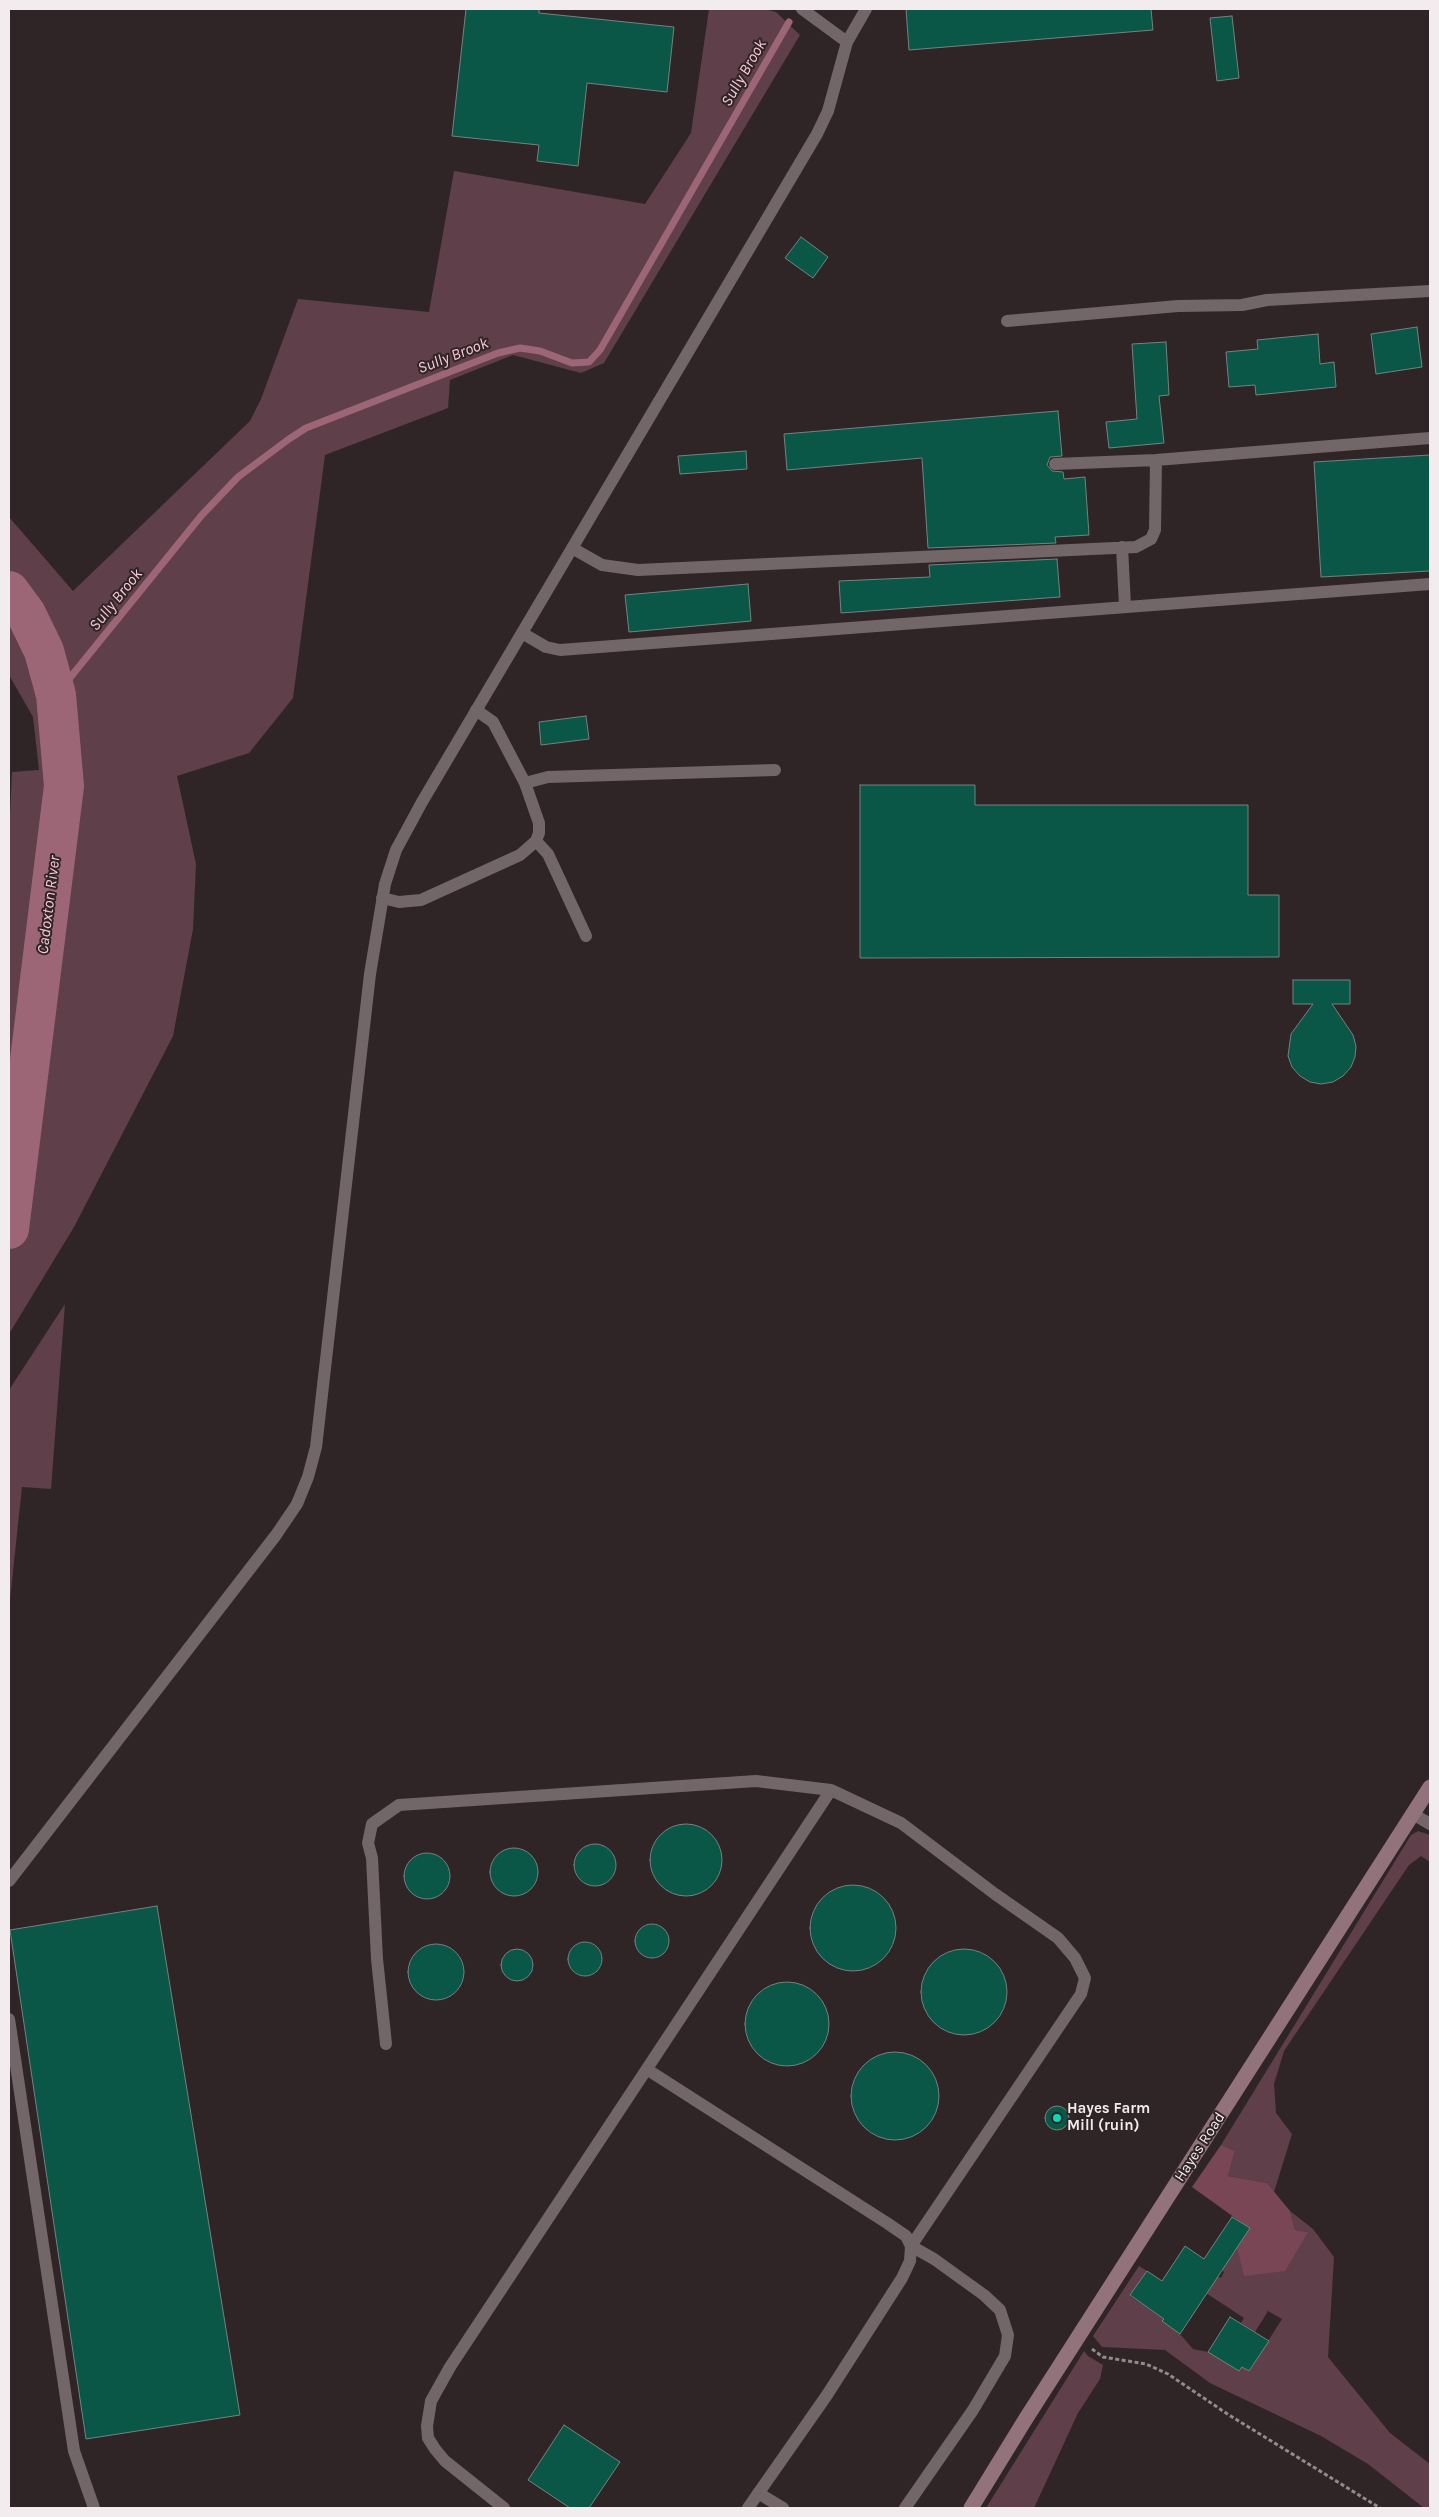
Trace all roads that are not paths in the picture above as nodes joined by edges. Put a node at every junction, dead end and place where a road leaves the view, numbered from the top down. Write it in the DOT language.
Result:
graph roads {
  1 [pos="802,9"];
  2 [pos="866,9"];
  3 [pos="847,42"];
  4 [pos="1430,291"];
  5 [pos="1007,321"];
  6 [pos="1430,438"];
  7 [pos="1156,460"];
  8 [pos="1055,464"];
  9 [pos="1122,547"];
  10 [pos="572,548"];
  11 [pos="1430,584"];
  12 [pos="1124,606"];
  13 [pos="522,633"];
  14 [pos="476,710"];
  15 [pos="775,770"];
  16 [pos="525,783"];
  17 [pos="536,841"];
  18 [pos="382,898"];
  19 [pos="586,936"];
  20 [pos="1430,1787"];
  21 [pos="831,1790"];
  22 [pos="1413,1814"];
  23 [pos="1430,1824"];
  24 [pos="9,1881"];
  25 [pos="9,2020"];
  26 [pos="386,2044"];
  27 [pos="648,2070"];
  28 [pos="910,2246"];
  29 [pos="758,2493"];
  30 [pos="94,2508"];
  31 [pos="504,2508"];
  32 [pos="748,2508"];
  33 [pos="783,2508"];
  34 [pos="905,2508"];
  35 [pos="971,2508"];
  1 -- 3 [label="lane"];
  2 -- 3 [label="lane"];
  3 -- 10 [label="lane"];
  4 -- 5 [label="lane"];
  6 -- 7 [label="lane"];
  7 -- 8 [label="lane"];
  7 -- 9 [label="lane"];
  9 -- 10 [label="lane"];
  9 -- 12 [label="lane"];
  10 -- 13 [label="lane"];
  11 -- 12 [label="lane"];
  12 -- 13 [label="lane"];
  13 -- 14 [label="lane"];
  14 -- 16 [label="lane"];
  14 -- 18 [label="lane"];
  15 -- 16 [label="lane"];
  16 -- 17 [label="lane"];
  17 -- 18 [label="lane"];
  17 -- 19 [label="lane"];
  18 -- 24 [label="lane"];
  20 -- 22 [label="street, Hayes Road"];
  21 -- 26 [label="lane"];
  21 -- 27 [label="lane"];
  21 -- 28 [label="lane"];
  22 -- 23 [label="lane"];
  22 -- 35 [label="street, Hayes Road"];
  25 -- 30 [label="lane"];
  27 -- 28 [label="lane"];
  27 -- 31 [label="lane"];
  28 -- 29 [label="lane"];
  28 -- 34 [label="lane"];
  29 -- 32 [label="lane"];
  29 -- 33 [label="lane"];
}
